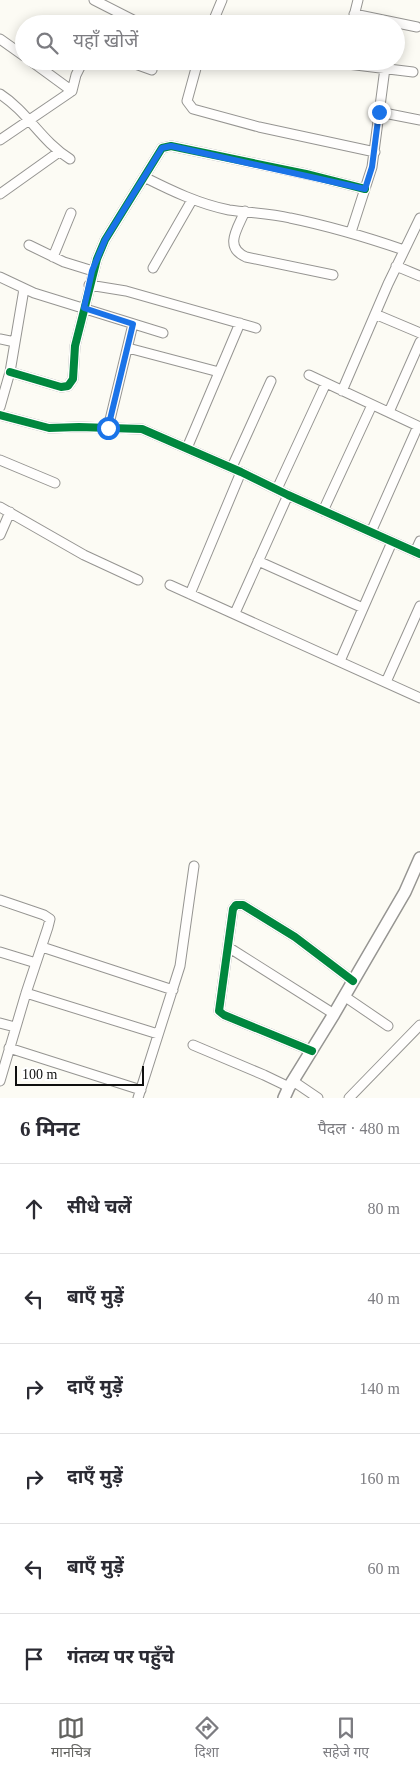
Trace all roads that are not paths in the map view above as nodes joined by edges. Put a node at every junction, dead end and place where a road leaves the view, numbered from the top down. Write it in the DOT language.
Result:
graph roads {
  1 [pos="94,0"];
  2 [pos="222,0"];
  3 [pos="358,0"];
  4 [pos="123,15"];
  5 [pos="216,15"];
  6 [pos="354,15"];
  7 [pos="405,26"];
  8 [pos="417,27"];
  9 [pos="0,39"];
  10 [pos="15,50"];
  11 [pos="43,70"];
  12 [pos="79,70"];
  13 [pos="196,70"];
  14 [pos="385,70"];
  15 [pos="399,70"];
  16 [pos="413,72"];
  17 [pos="72,91"];
  18 [pos="0,94"];
  19 [pos="379,112"];
  20 [pos="30,120"];
  21 [pos="420,120"];
  22 [pos="0,140"];
  23 [pos="59,152"];
  24 [pos="375,152"];
  25 [pos="70,158"];
  26 [pos="144,177"];
  27 [pos="365,189"];
  28 [pos="0,194"];
  29 [pos="192,200"];
  30 [pos="245,211"];
  31 [pos="72,213"];
  32 [pos="420,218"];
  33 [pos="351,232"];
  34 [pos="29,245"];
  35 [pos="404,250"];
  36 [pos="53,257"];
  37 [pos="396,266"];
  38 [pos="153,268"];
  39 [pos="92,271"];
  40 [pos="333,275"];
  41 [pos="420,276"];
  42 [pos="0,277"];
  43 [pos="89,285"];
  44 [pos="24,289"];
  45 [pos="84,308"];
  46 [pos="375,314"];
  47 [pos="240,323"];
  48 [pos="133,324"];
  49 [pos="256,328"];
  50 [pos="163,333"];
  51 [pos="420,333"];
  52 [pos="0,339"];
  53 [pos="15,342"];
  54 [pos="420,342"];
  55 [pos="128,348"];
  56 [pos="10,372"];
  57 [pos="219,372"];
  58 [pos="309,375"];
  59 [pos="271,381"];
  60 [pos="326,383"];
  61 [pos="342,390"];
  62 [pos="372,405"];
  63 [pos="0,407"];
  64 [pos="389,412"];
  65 [pos="0,415"];
  66 [pos="419,426"];
  67 [pos="108,428"];
  68 [pos="187,448"];
  69 [pos="0,460"];
  70 [pos="232,468"];
  71 [pos="241,472"];
  72 [pos="54,483"];
  73 [pos="277,489"];
  74 [pos="288,495"];
  75 [pos="0,507"];
  76 [pos="324,511"];
  77 [pos="10,512"];
  78 [pos="371,532"];
  79 [pos="0,536"];
  80 [pos="420,541"];
  81 [pos="392,542"];
  82 [pos="417,553"];
  83 [pos="258,561"];
  84 [pos="138,580"];
  85 [pos="170,585"];
  86 [pos="190,594"];
  87 [pos="420,606"];
  88 [pos="363,608"];
  89 [pos="235,613"];
  90 [pos="340,661"];
  91 [pos="386,682"];
  92 [pos="420,698"];
  93 [pos="420,858"];
  94 [pos="194,866"];
  95 [pos="0,900"];
  96 [pos="42,947"];
  97 [pos="228,948"];
  98 [pos="0,952"];
  99 [pos="36,963"];
  100 [pos="353,981"];
  101 [pos="173,990"];
  102 [pos="26,993"];
  103 [pos="344,996"];
  104 [pos="334,1014"];
  105 [pos="0,1023"];
  106 [pos="420,1025"];
  107 [pos="388,1026"];
  108 [pos="15,1027"];
  109 [pos="158,1034"];
  110 [pos="193,1045"];
  111 [pos="9,1048"];
  112 [pos="312,1051"];
  113 [pos="1,1075"];
  114 [pos="291,1084"];
  115 [pos="140,1094"];
  116 [pos="284,1098"];
  117 [pos="318,1098"];
  118 [pos="349,1098"];
  1 -- 4 [label="street"];
  2 -- 5 [label="street"];
  3 -- 6 [label="street"];
  7 -- 8 [label="street"];
  9 -- 10 [label="street"];
  11 -- 17 [label="street"];
  12 -- 17 [label="street"];
  13 -- 24 [label="street"];
  14 -- 19 [label="street"];
  15 -- 16 [label="street"];
  17 -- 20 [label="street"];
  18 -- 20 [label="street"];
  19 -- 21 [label="street"];
  19 -- 24 [label="street"];
  20 -- 22 [label="street"];
  20 -- 23 [label="street"];
  23 -- 25 [label="street"];
  23 -- 28 [label="street"];
  24 -- 27 [label="street"];
  26 -- 27 [label="street"];
  26 -- 29 [label="street"];
  26 -- 39 [label="street"];
  27 -- 33 [label="street"];
  29 -- 30 [label="street"];
  29 -- 38 [label="street"];
  30 -- 33 [label="street"];
  30 -- 40 [label="street"];
  31 -- 36 [label="street"];
  32 -- 35 [label="street"];
  33 -- 35 [label="street"];
  34 -- 36 [label="street"];
  35 -- 37 [label="street"];
  36 -- 39 [label="street"];
  37 -- 41 [label="street"];
  37 -- 46 [label="street"];
  39 -- 43 [label="street"];
  42 -- 44 [label="street"];
  43 -- 45 [label="street"];
  43 -- 47 [label="street"];
  44 -- 45 [label="street"];
  44 -- 53 [label="street"];
  45 -- 48 [label="street"];
  45 -- 56 [label="street"];
  46 -- 51 [label="street"];
  46 -- 61 [label="street"];
  47 -- 49 [label="street"];
  47 -- 57 [label="street"];
  48 -- 50 [label="street"];
  48 -- 55 [label="street"];
  52 -- 53 [label="street"];
  53 -- 56 [label="street"];
  54 -- 64 [label="street"];
  55 -- 57 [label="street"];
  55 -- 67 [label="street"];
  56 -- 63 [label="street"];
  57 -- 68 [label="street"];
  58 -- 60 [label="street"];
  59 -- 70 [label="street"];
  60 -- 61 [label="street"];
  60 -- 73 [label="street"];
  61 -- 62 [label="street"];
  62 -- 64 [label="street"];
  62 -- 76 [label="street"];
  64 -- 66 [label="street"];
  65 -- 67 [label="street"];
  66 -- 78 [label="street"];
  67 -- 68 [label="street"];
  68 -- 70 [label="street"];
  69 -- 72 [label="street"];
  70 -- 71 [label="street"];
  71 -- 73 [label="street"];
  71 -- 86 [label="street"];
  73 -- 74 [label="street"];
  74 -- 76 [label="street"];
  74 -- 83 [label="street"];
  75 -- 77 [label="street"];
  76 -- 78 [label="street"];
  77 -- 79 [label="street"];
  77 -- 84 [label="street"];
  78 -- 81 [label="street"];
  80 -- 82 [label="street"];
  81 -- 82 [label="street"];
  81 -- 88 [label="street"];
  83 -- 88 [label="street"];
  83 -- 89 [label="street"];
  85 -- 86 [label="street"];
  86 -- 89 [label="street"];
  87 -- 91 [label="street"];
  88 -- 90 [label="street"];
  89 -- 90 [label="street"];
  90 -- 91 [label="street"];
  91 -- 92 [label="street"];
  93 -- 100 [label="street"];
  94 -- 101 [label="street"];
  95 -- 96 [label="street"];
  96 -- 99 [label="street"];
  96 -- 101 [label="street"];
  97 -- 100 [label="street"];
  97 -- 104 [label="street"];
  97 -- 112 [label="street"];
  98 -- 99 [label="street"];
  99 -- 102 [label="street"];
  100 -- 103 [label="street"];
  101 -- 109 [label="street"];
  102 -- 108 [label="street"];
  102 -- 109 [label="street"];
  103 -- 104 [label="street"];
  103 -- 107 [label="street"];
  104 -- 112 [label="street"];
  105 -- 108 [label="street"];
  106 -- 118 [label="street"];
  108 -- 111 [label="street"];
  109 -- 115 [label="street"];
  110 -- 114 [label="street"];
  111 -- 113 [label="street"];
  111 -- 115 [label="street"];
  112 -- 114 [label="street"];
  114 -- 116 [label="street"];
  114 -- 117 [label="street"];
}
